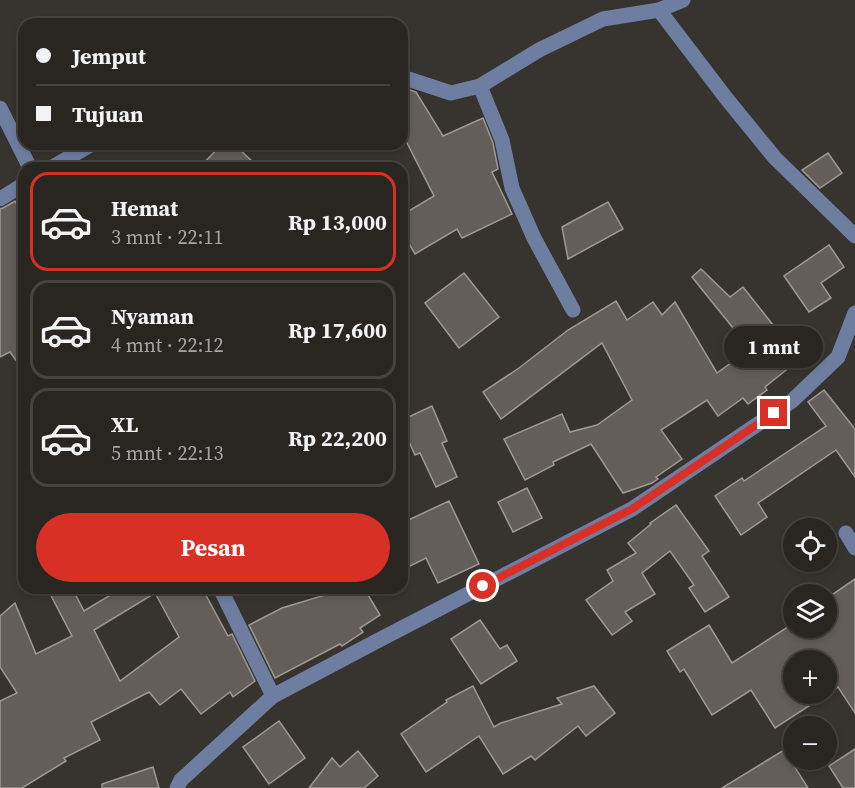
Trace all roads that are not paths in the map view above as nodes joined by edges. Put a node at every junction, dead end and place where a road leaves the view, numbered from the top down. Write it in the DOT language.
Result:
graph roads {
  1 [pos="682,0"];
  2 [pos="659,10"];
  3 [pos="408,79"];
  4 [pos="480,86"];
  5 [pos="0,108"];
  6 [pos="18,144"];
  7 [pos="82,150"];
  8 [pos="61,162"];
  9 [pos="18,188"];
  10 [pos="0,199"];
  11 [pos="855,236"];
  12 [pos="573,310"];
  13 [pos="855,313"];
  14 [pos="846,533"];
  15 [pos="855,548"];
  16 [pos="223,594"];
  17 [pos="273,696"];
  18 [pos="177,788"];
  1 -- 2 [label="street"];
  2 -- 4 [label="street"];
  2 -- 11 [label="street"];
  3 -- 4 [label="street"];
  4 -- 12 [label="street"];
  5 -- 6 [label="street"];
  7 -- 8 [label="street"];
  9 -- 10 [label="street"];
  13 -- 17 [label="street"];
  14 -- 15 [label="street"];
  16 -- 17 [label="street"];
  17 -- 18 [label="street"];
}
